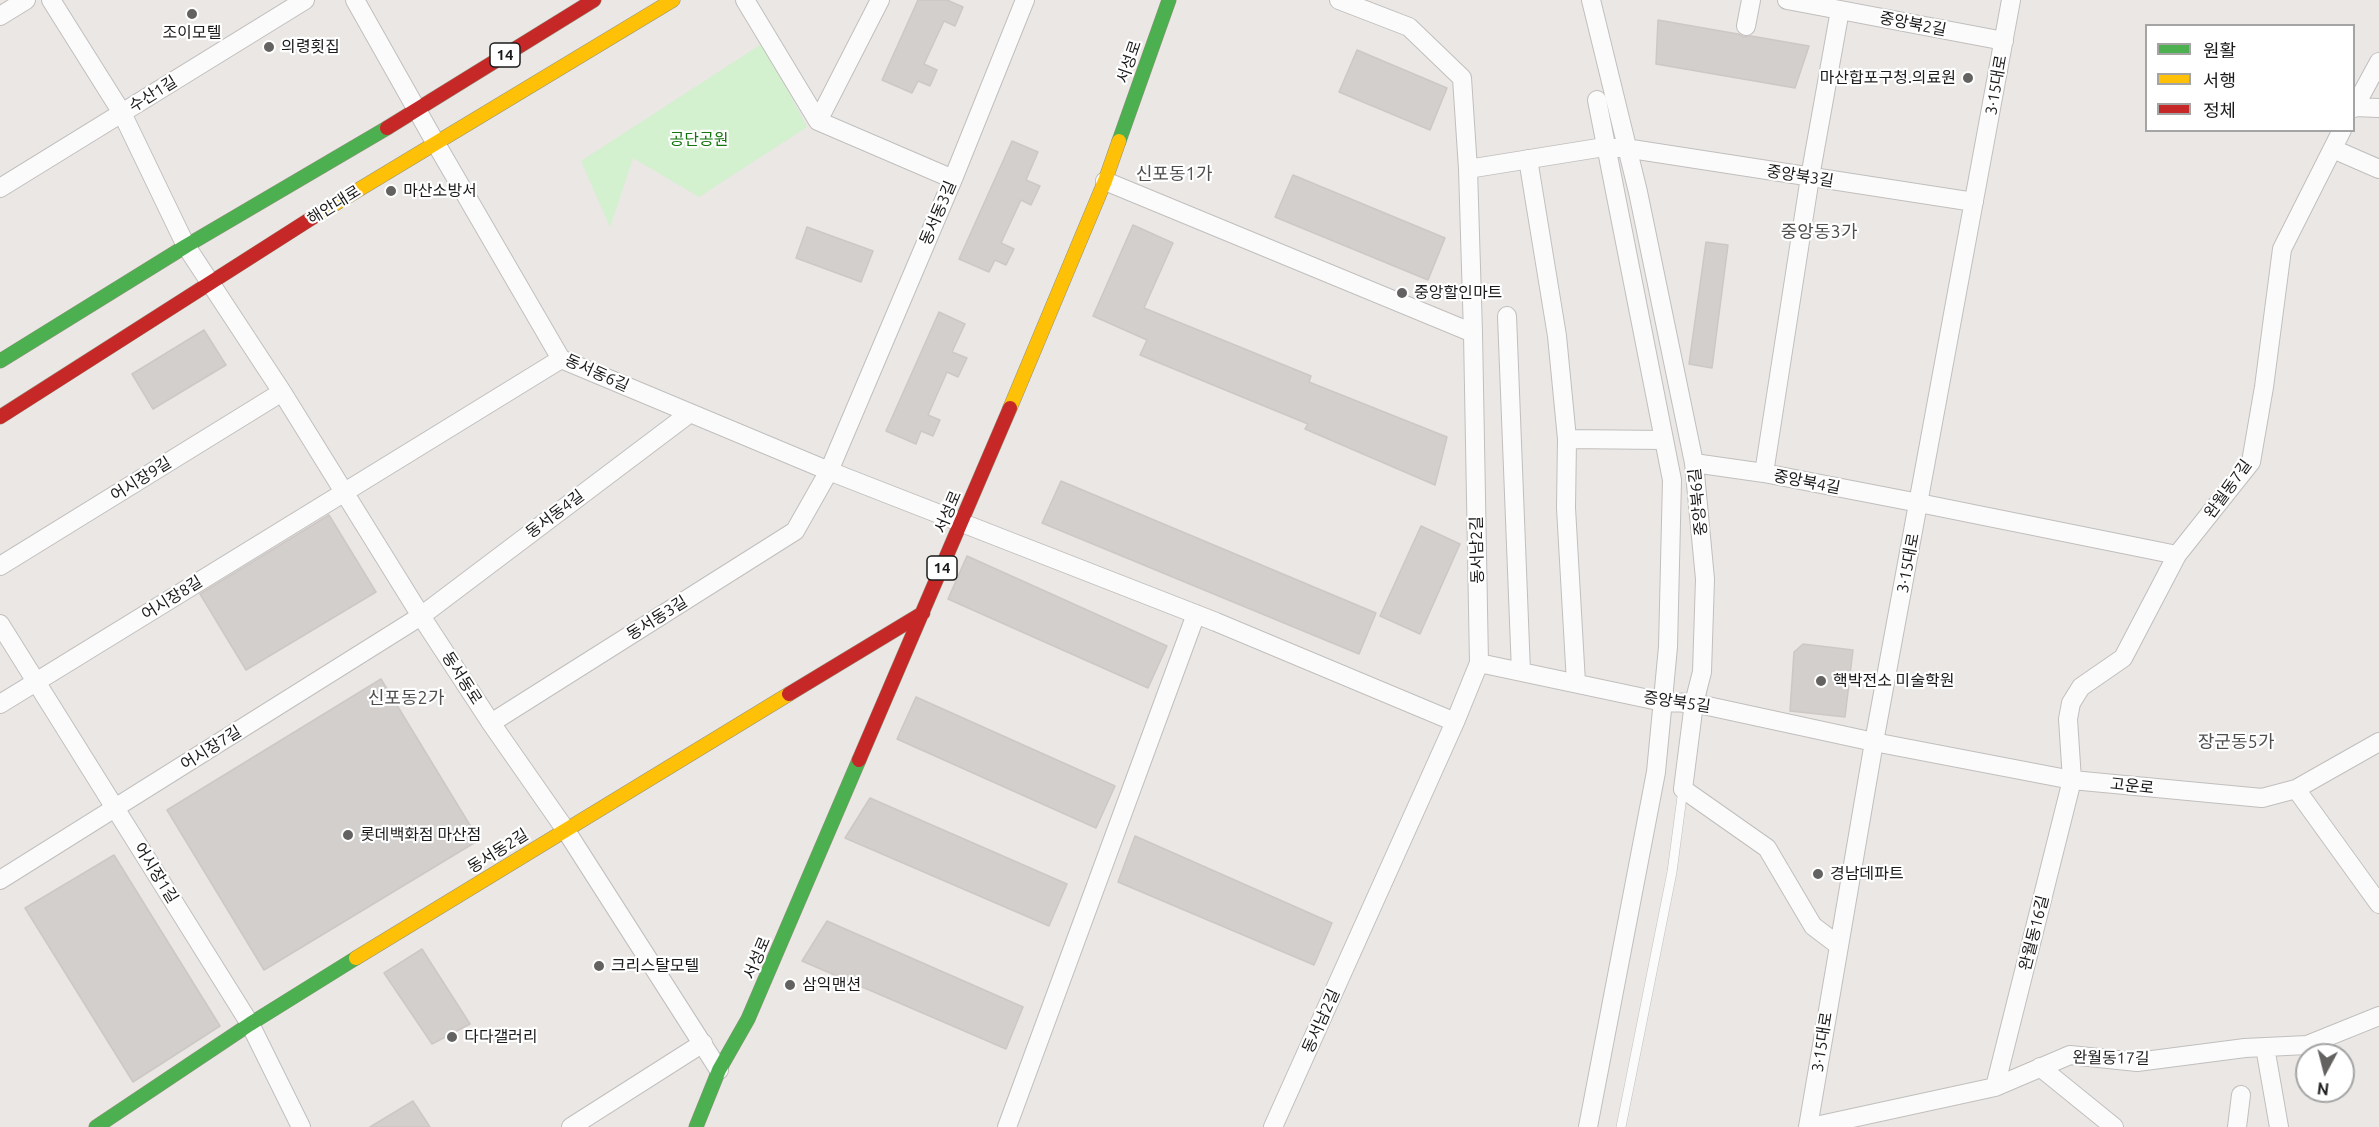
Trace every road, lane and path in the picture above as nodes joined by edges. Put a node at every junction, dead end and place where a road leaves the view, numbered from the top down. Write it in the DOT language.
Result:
graph roads {
  1 [pos="26,0"];
  2 [pos="51,0"];
  3 [pos="305,0"];
  4 [pos="355,0"];
  5 [pos="594,0"];
  6 [pos="673,0"];
  7 [pos="745,0"];
  8 [pos="880,0"];
  9 [pos="1025,0"];
  10 [pos="1169,0"];
  11 [pos="1591,0"];
  12 [pos="1751,0"];
  13 [pos="1787,0"];
  14 [pos="2011,0"];
  15 [pos="1348,2"];
  16 [pos="1840,10"];
  17 [pos="0,16"];
  18 [pos="1746,26"];
  19 [pos="2004,40"];
  20 [pos="2379,62"];
  21 [pos="1597,100"];
  22 [pos="2355,106"];
  23 [pos="2355,108"];
  24 [pos="2379,108"];
  25 [pos="417,111"];
  26 [pos="122,113"];
  27 [pos="818,121"];
  28 [pos="2341,132"];
  29 [pos="435,142"];
  30 [pos="1607,148"];
  31 [pos="1625,148"];
  32 [pos="2333,149"];
  33 [pos="1528,159"];
  34 [pos="1468,169"];
  35 [pos="2379,169"];
  36 [pos="1810,177"];
  37 [pos="952,179"];
  38 [pos="1105,181"];
  39 [pos="0,188"];
  40 [pos="1974,202"];
  41 [pos="186,246"];
  42 [pos="209,282"];
  43 [pos="1507,316"];
  44 [pos="1473,333"];
  45 [pos="561,359"];
  46 [pos="0,361"];
  47 [pos="282,392"];
  48 [pos="690,412"];
  49 [pos="0,417"];
  50 [pos="1567,439"];
  51 [pos="1664,440"];
  52 [pos="1694,463"];
  53 [pos="829,471"];
  54 [pos="1764,473"];
  55 [pos="344,491"];
  56 [pos="1919,503"];
  57 [pos="962,522"];
  58 [pos="2177,555"];
  59 [pos="0,566"];
  60 [pos="923,613"];
  61 [pos="1196,614"];
  62 [pos="422,616"];
  63 [pos="0,624"];
  64 [pos="1479,663"];
  65 [pos="1521,672"];
  66 [pos="36,682"];
  67 [pos="1576,683"];
  68 [pos="1663,702"];
  69 [pos="1694,703"];
  70 [pos="0,704"];
  71 [pos="1455,722"];
  72 [pos="491,723"];
  73 [pos="1875,742"];
  74 [pos="2379,742"];
  75 [pos="2072,780"];
  76 [pos="1683,789"];
  77 [pos="2296,789"];
  78 [pos="115,807"];
  79 [pos="565,829"];
  80 [pos="0,880"];
  81 [pos="2379,904"];
  82 [pos="1838,945"];
  83 [pos="2379,1016"];
  84 [pos="250,1024"];
  85 [pos="702,1043"];
  86 [pos="2265,1047"];
  87 [pos="2040,1067"];
  88 [pos="719,1070"];
  89 [pos="1995,1087"];
  90 [pos="2241,1095"];
  91 [pos="1007,1126"];
  92 [pos="96,1127"];
  93 [pos="302,1127"];
  94 [pos="571,1127"];
  95 [pos="696,1127"];
  96 [pos="1273,1127"];
  97 [pos="1588,1127"];
  98 [pos="1621,1127"];
  99 [pos="1809,1127"];
  100 [pos="2114,1127"];
  101 [pos="2237,1127"];
  102 [pos="2279,1127"];
  1 -- 17 [label="street"];
  2 -- 26 [label="street, 동서동로"];
  3 -- 26 [label="street, 수산1길"];
  4 -- 25 [label="street, 동서동6길"];
  5 -- 25 [label="main road, 14"];
  6 -- 29 [label="main road, 해안대로"];
  7 -- 27 [label="street"];
  8 -- 27 [label="street"];
  9 -- 37 [label="street, 동서동3길"];
  10 -- 38 [label="main road, 서성로 / 14"];
  11 -- 31 [label="street, 중앙북6길"];
  12 -- 18 [label="street"];
  13 -- 16 [label="street, 중앙북2길"];
  14 -- 19 [label="street, 3·15대로"];
  15 -- 34 [label="street, 동서남2길"];
  16 -- 19 [label="street, 중앙북2길"];
  16 -- 36 [label="street"];
  19 -- 40 [label="street, 3·15대로"];
  20 -- 22 [label="street"];
  21 -- 30 [label="street"];
  23 -- 24 [label="street"];
  25 -- 29 [label="street, 동서동6길"];
  25 -- 41 [label="main road"];
  26 -- 39 [label="street, 수산1길"];
  26 -- 41 [label="street, 동서동로"];
  27 -- 37 [label="street"];
  28 -- 32 [label="street, 완월동7길"];
  29 -- 42 [label="main road, 해안대로"];
  29 -- 45 [label="street, 동서동6길"];
  30 -- 31 [label="street, 중앙북3길"];
  30 -- 33 [label="street, 중앙북3길"];
  30 -- 51 [label="street"];
  31 -- 36 [label="street, 중앙북3길"];
  31 -- 52 [label="street, 중앙북6길"];
  32 -- 35 [label="street"];
  32 -- 58 [label="street, 완월동7길"];
  33 -- 34 [label="street, 중앙북3길"];
  33 -- 50 [label="street"];
  34 -- 44 [label="street, 동서남2길"];
  36 -- 40 [label="street, 중앙북3길"];
  36 -- 54 [label="street"];
  37 -- 53 [label="street, 동서동3길"];
  38 -- 44 [label="street"];
  38 -- 57 [label="main road, 서성로 / 14"];
  40 -- 56 [label="street, 3·15대로"];
  41 -- 42 [label="street, 동서동로"];
  41 -- 46 [label="main road"];
  42 -- 47 [label="street, 동서동로"];
  42 -- 49 [label="main road, 해안대로"];
  43 -- 65 [label="street"];
  44 -- 64 [label="street, 동서남2길"];
  45 -- 48 [label="street, 동서동6길"];
  45 -- 55 [label="street, 어시장8길"];
  47 -- 55 [label="street, 동서동로"];
  47 -- 59 [label="street, 어시장9길"];
  48 -- 53 [label="street, 동서동6길"];
  48 -- 62 [label="street, 동서동4길"];
  50 -- 51 [label="street"];
  50 -- 67 [label="street"];
  51 -- 68 [label="street"];
  52 -- 54 [label="street, 중앙북4길"];
  52 -- 69 [label="street, 중앙북6길"];
  53 -- 57 [label="street, 동서동6길"];
  53 -- 72 [label="street, 동서동3길"];
  54 -- 56 [label="street, 중앙북4길"];
  55 -- 62 [label="street, 동서동로"];
  55 -- 66 [label="street, 어시장8길"];
  56 -- 58 [label="street, 중앙북4길"];
  56 -- 73 [label="street, 3·15대로"];
  57 -- 60 [label="main road, 서성로 / 14"];
  57 -- 61 [label="street, 동서동6길"];
  58 -- 75 [label="street, 완월동7길"];
  60 -- 79 [label="main road, 동서동2길"];
  60 -- 88 [label="main road, 서성로 / 14"];
  61 -- 71 [label="street, 동서동6길"];
  61 -- 91 [label="street"];
  62 -- 72 [label="street, 동서동로"];
  62 -- 78 [label="street, 어시장7길"];
  63 -- 66 [label="street, 어시장1길"];
  64 -- 65 [label="street, 중앙북5길"];
  64 -- 71 [label="street, 동서남2길"];
  65 -- 67 [label="street, 중앙북5길"];
  66 -- 70 [label="street, 어시장8길"];
  66 -- 78 [label="street, 어시장1길"];
  67 -- 68 [label="street, 중앙북5길"];
  68 -- 69 [label="street, 중앙북5길"];
  68 -- 97 [label="street"];
  69 -- 73 [label="street, 중앙북5길"];
  69 -- 76 [label="street, 중앙북6길"];
  71 -- 96 [label="street, 동서남2길"];
  72 -- 79 [label="street, 동서동로"];
  73 -- 75 [label="street, 고운로"];
  73 -- 82 [label="street, 3·15대로"];
  74 -- 77 [label="street, 고운로"];
  75 -- 77 [label="street, 고운로"];
  75 -- 89 [label="street, 완월동16길"];
  76 -- 82 [label="street"];
  76 -- 98 [label="lane"];
  77 -- 81 [label="street"];
  78 -- 80 [label="street, 어시장7길"];
  78 -- 84 [label="street, 어시장1길"];
  79 -- 84 [label="main road, 동서동2길"];
  79 -- 85 [label="street, 동서동로"];
  82 -- 99 [label="street, 3·15대로"];
  83 -- 86 [label="street, 완월동17길"];
  84 -- 92 [label="main road, 동서동2길"];
  84 -- 93 [label="street, 어시장1길"];
  85 -- 88 [label="street, 동서동로"];
  85 -- 94 [label="street"];
  86 -- 87 [label="street, 완월동17길"];
  86 -- 102 [label="street"];
  87 -- 89 [label="street, 완월동17길"];
  87 -- 100 [label="street"];
  88 -- 95 [label="main road, 서성로 / 14"];
  89 -- 99 [label="street, 완월동17길"];
  90 -- 101 [label="street"];
}
